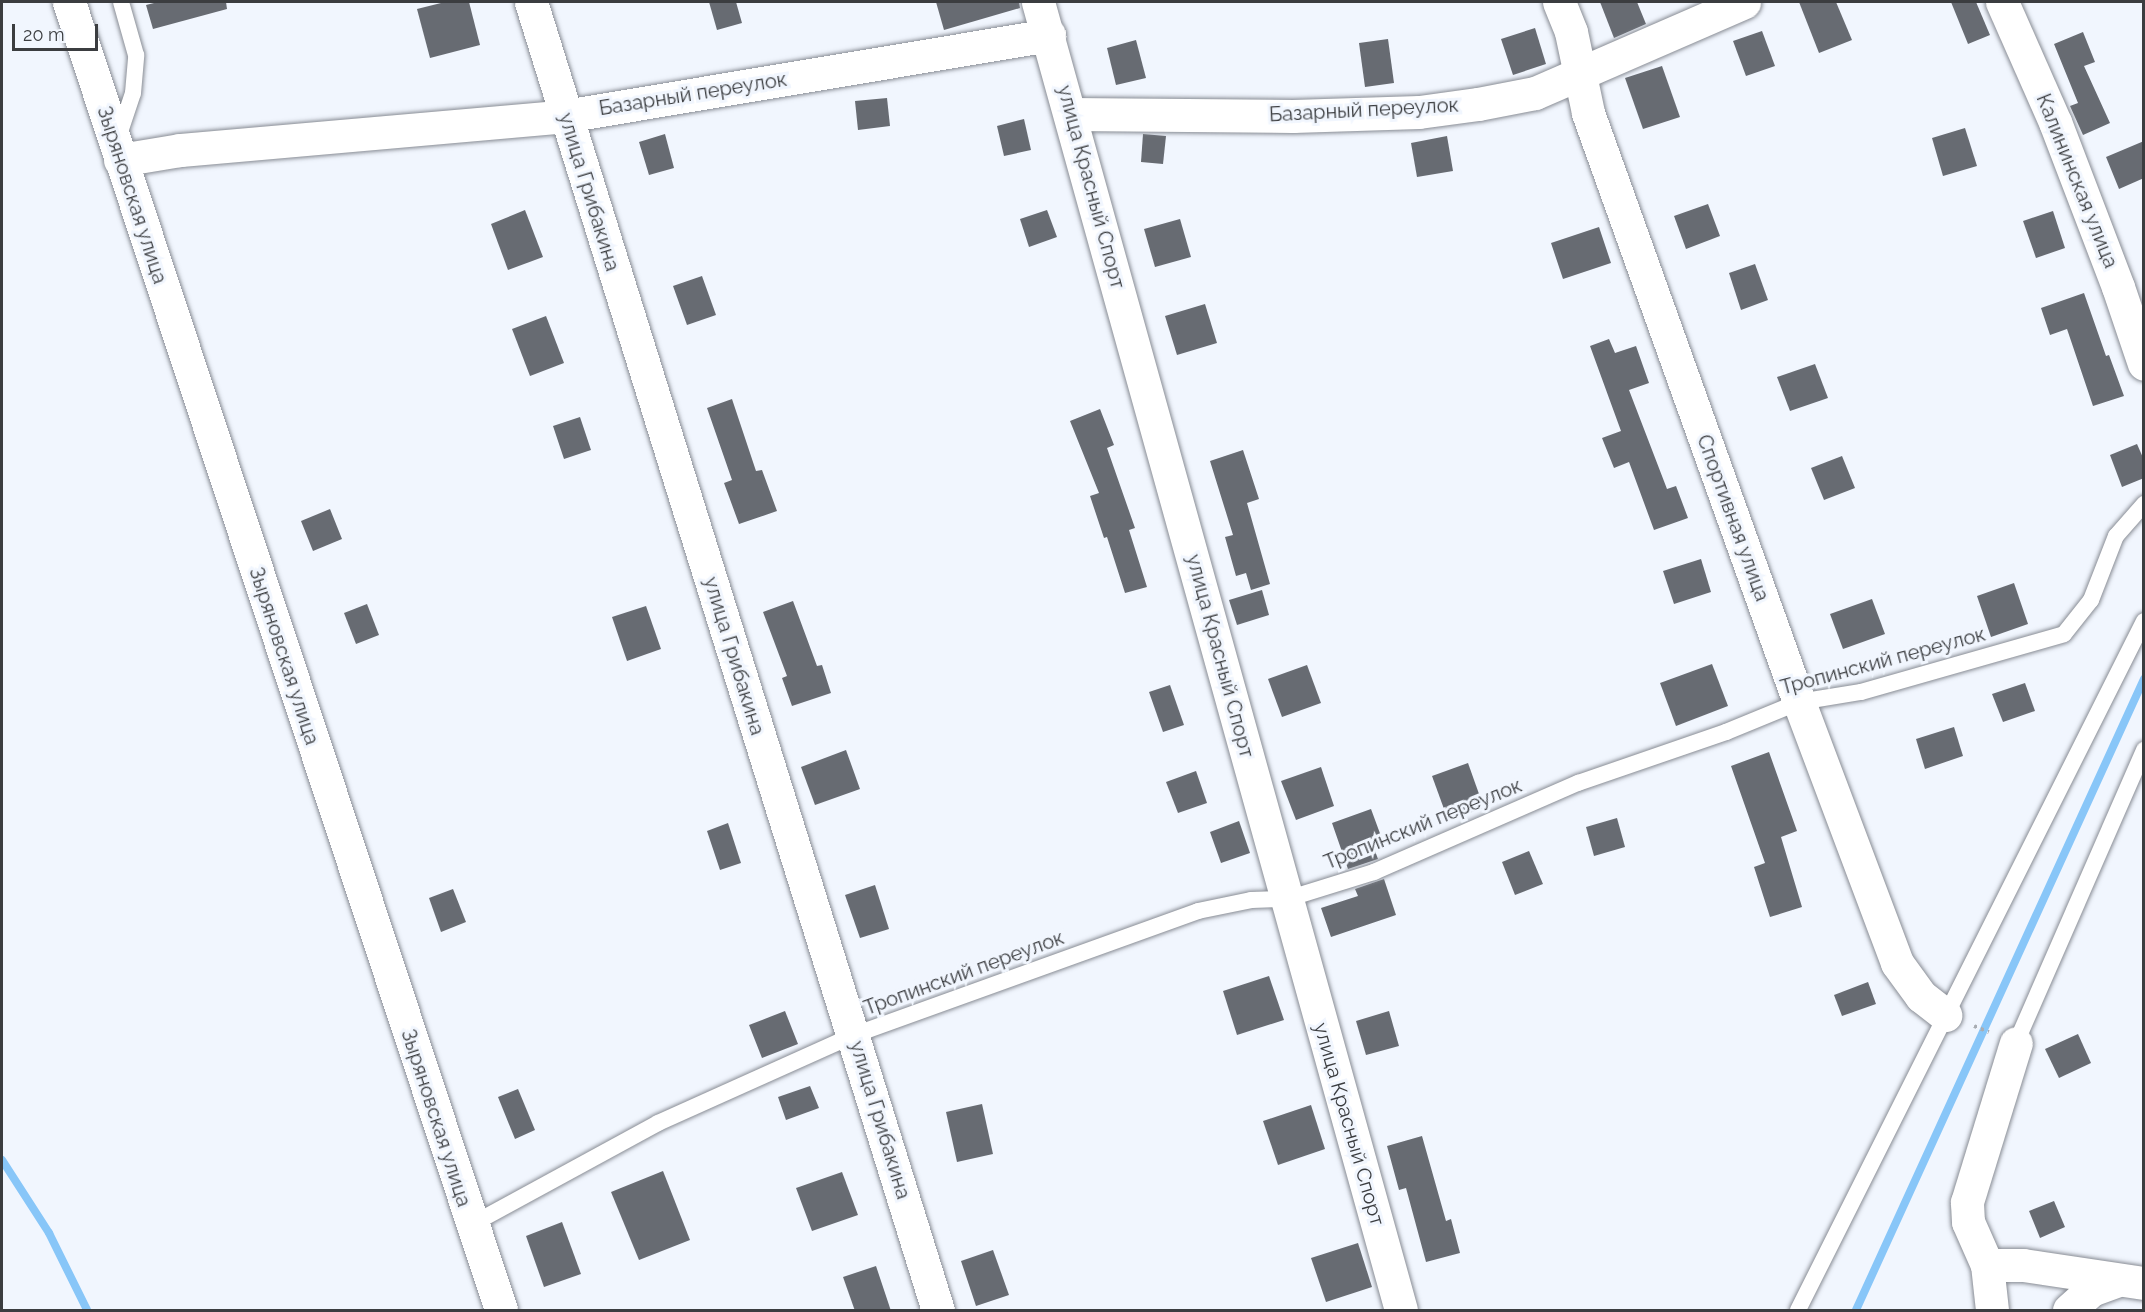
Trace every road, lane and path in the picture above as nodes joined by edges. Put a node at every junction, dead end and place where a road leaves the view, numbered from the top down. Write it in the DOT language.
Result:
graph roads {
  1 [pos="69,2"];
  2 [pos="121,2"];
  3 [pos="531,2"];
  4 [pos="1038,2"];
  5 [pos="1559,2"];
  6 [pos="1744,2"];
  7 [pos="2002,2"];
  8 [pos="1049,35"];
  9 [pos="1578,73"];
  10 [pos="1071,114"];
  11 [pos="565,116"];
  12 [pos="118,152"];
  13 [pos="2144,364"];
  14 [pos="2144,504"];
  15 [pos="2144,621"];
  16 [pos="1799,702"];
  17 [pos="2144,750"];
  18 [pos="1287,899"];
  19 [pos="1955,1019"];
  20 [pos="854,1035"];
  21 [pos="2006,1039"];
  22 [pos="471,1224"];
  23 [pos="1987,1265"];
  24 [pos="2130,1282"];
  25 [pos="501,1311"];
  26 [pos="938,1311"];
  27 [pos="1401,1311"];
  28 [pos="1798,1311"];
  29 [pos="1992,1311"];
  30 [pos="2068,1311"];
  1 -- 12 [label="street, Зыряновская улица"];
  2 -- 12 [label="lane"];
  3 -- 11 [label="street, улица Грибакина"];
  4 -- 8 [label="street, улица Красный Спорт"];
  5 -- 9 [label="street, Спортивная улица"];
  6 -- 9 [label="street, Базарный переулок"];
  7 -- 13 [label="street, Калининская улица"];
  8 -- 10 [label="street, улица Красный Спорт"];
  8 -- 11 [label="street, Базарный переулок"];
  9 -- 10 [label="street, Базарный переулок"];
  9 -- 16 [label="street, Спортивная улица"];
  10 -- 18 [label="street, улица Красный Спорт"];
  11 -- 12 [label="street, Базарный переулок"];
  11 -- 20 [label="street, улица Грибакина"];
  12 -- 22 [label="street, Зыряновская улица"];
  14 -- 16 [label="lane, Тропинский переулок"];
  15 -- 19 [label="lane"];
  16 -- 18 [label="lane, Тропинский переулок"];
  16 -- 19 [label="street, Спортивная улица"];
  17 -- 21 [label="lane"];
  18 -- 20 [label="lane, Тропинский переулок"];
  18 -- 27 [label="street, улица Красный Спорт"];
  19 -- 21 [label="path"];
  19 -- 28 [label="lane"];
  20 -- 22 [label="lane, Тропинский переулок"];
  20 -- 26 [label="street, улица Грибакина"];
  21 -- 23 [label="street"];
  22 -- 25 [label="street, Зыряновская улица"];
  23 -- 24 [label="street"];
  23 -- 29 [label="street"];
  24 -- 30 [label="street"];
}
